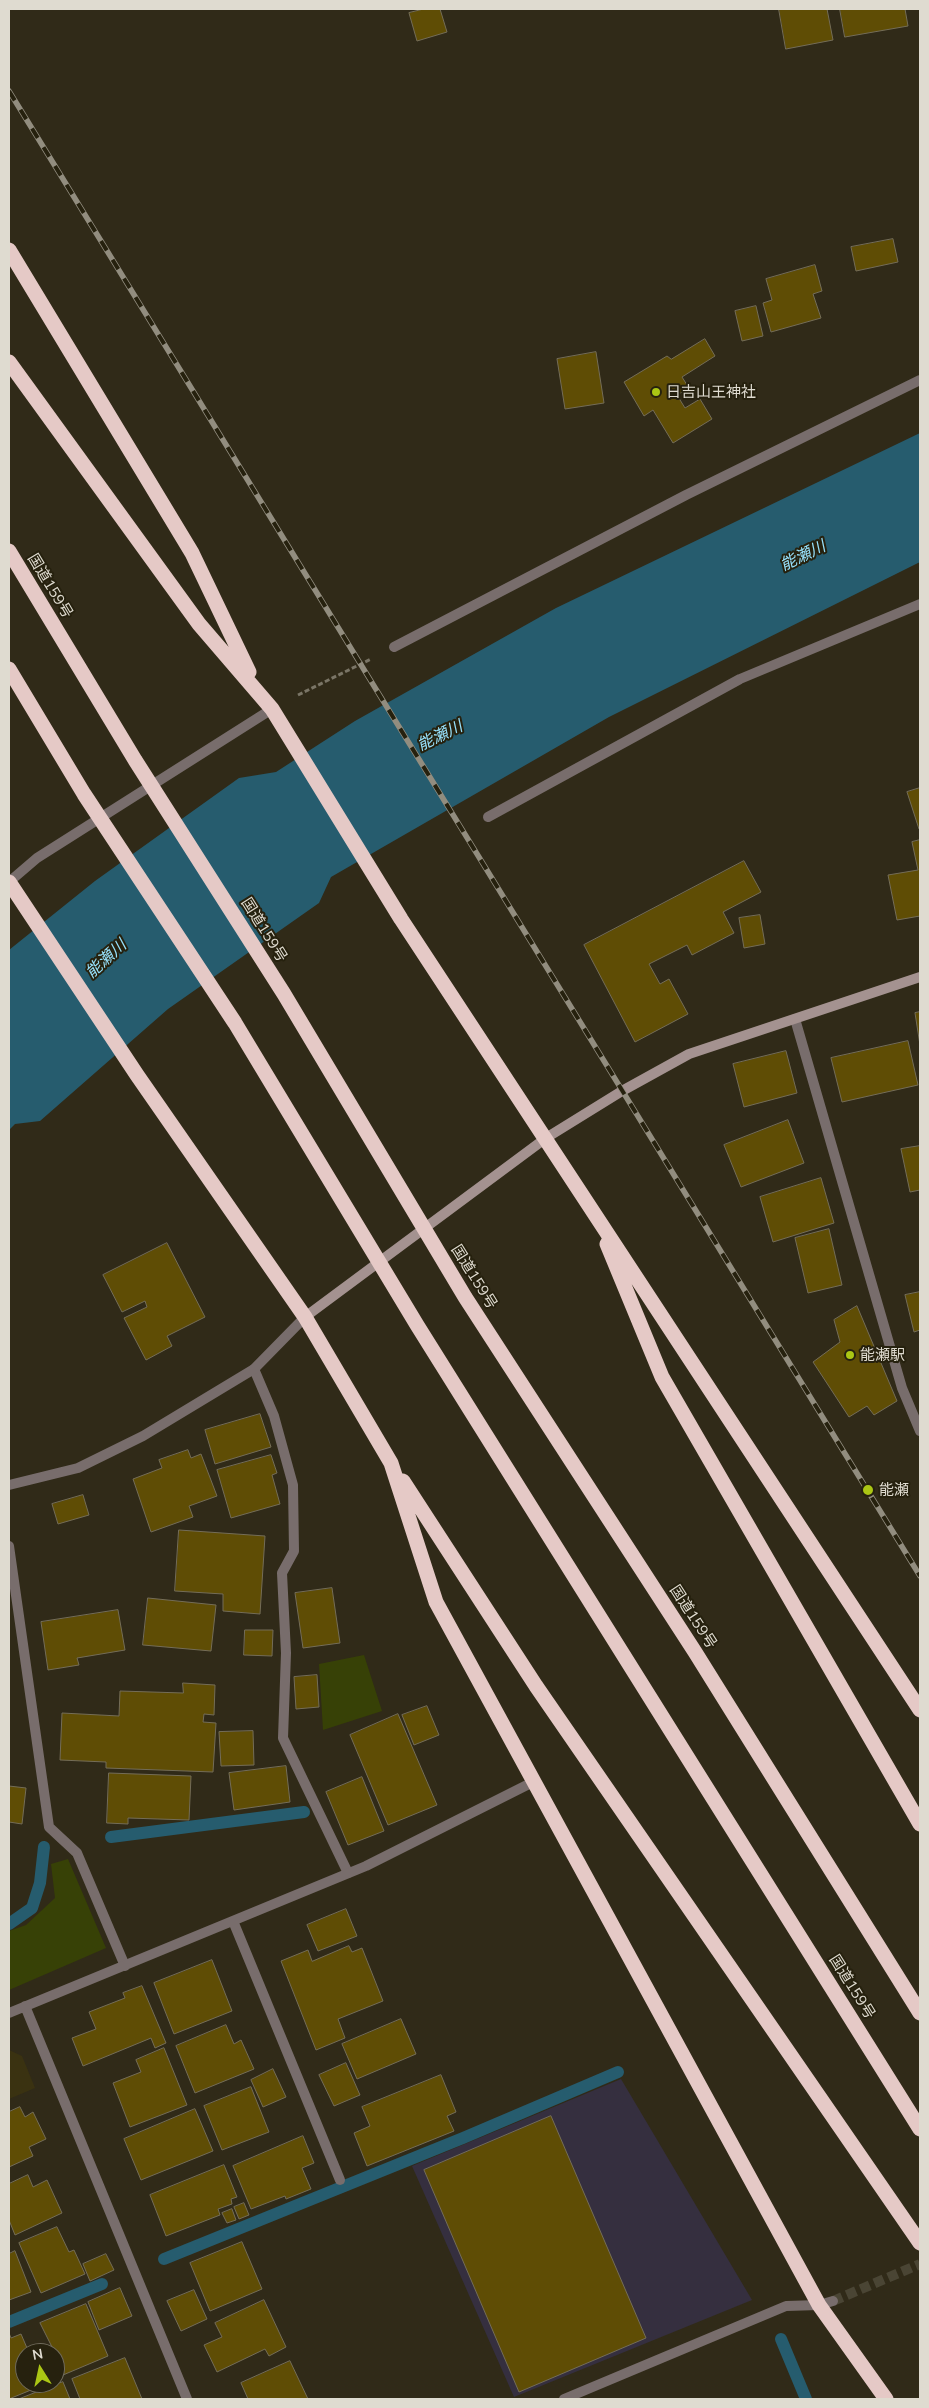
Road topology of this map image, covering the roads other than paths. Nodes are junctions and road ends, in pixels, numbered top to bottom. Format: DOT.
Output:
graph roads {
  1 [pos="9,250"];
  2 [pos="9,362"];
  3 [pos="920,380"];
  4 [pos="9,551"];
  5 [pos="920,604"];
  6 [pos="394,647"];
  7 [pos="9,668"];
  8 [pos="257,689"];
  9 [pos="272,709"];
  10 [pos="488,817"];
  11 [pos="11,885"];
  12 [pos="920,977"];
  13 [pos="795,1019"];
  14 [pos="546,1138"];
  15 [pos="594,1210"];
  16 [pos="305,1317"];
  17 [pos="254,1369"];
  18 [pos="920,1431"];
  19 [pos="391,1463"];
  20 [pos="9,1485"];
  21 [pos="9,1546"];
  22 [pos="920,1710"];
  23 [pos="533,1782"];
  24 [pos="920,1824"];
  25 [pos="348,1873"];
  26 [pos="234,1921"];
  27 [pos="125,1966"];
  28 [pos="25,2006"];
  29 [pos="9,2013"];
  30 [pos="920,2013"];
  31 [pos="920,2128"];
  32 [pos="340,2180"];
  33 [pos="920,2243"];
  34 [pos="826,2303"];
  35 [pos="187,2399"];
  36 [pos="564,2399"];
  37 [pos="886,2399"];
  1 -- 8 [label="highway"];
  2 -- 8 [label="highway"];
  3 -- 6 [label="street"];
  4 -- 30 [label="highway, 国道159号"];
  5 -- 10 [label="street"];
  7 -- 31 [label="highway, 国道159号"];
  8 -- 9 [label="highway"];
  9 -- 11 [label="street"];
  9 -- 14 [label="highway"];
  11 -- 16 [label="highway"];
  12 -- 13 [label="street"];
  13 -- 14 [label="street"];
  13 -- 18 [label="street"];
  14 -- 15 [label="highway"];
  14 -- 16 [label="street"];
  15 -- 22 [label="highway"];
  15 -- 24 [label="highway"];
  16 -- 17 [label="street"];
  16 -- 19 [label="highway"];
  17 -- 20 [label="street"];
  17 -- 25 [label="street"];
  19 -- 23 [label="highway"];
  19 -- 33 [label="highway"];
  21 -- 27 [label="street"];
  23 -- 25 [label="street"];
  23 -- 34 [label="highway"];
  25 -- 26 [label="street"];
  26 -- 27 [label="street"];
  26 -- 32 [label="street"];
  27 -- 28 [label="street"];
  28 -- 29 [label="street"];
  28 -- 35 [label="street"];
  34 -- 36 [label="street"];
  34 -- 37 [label="highway"];
}
